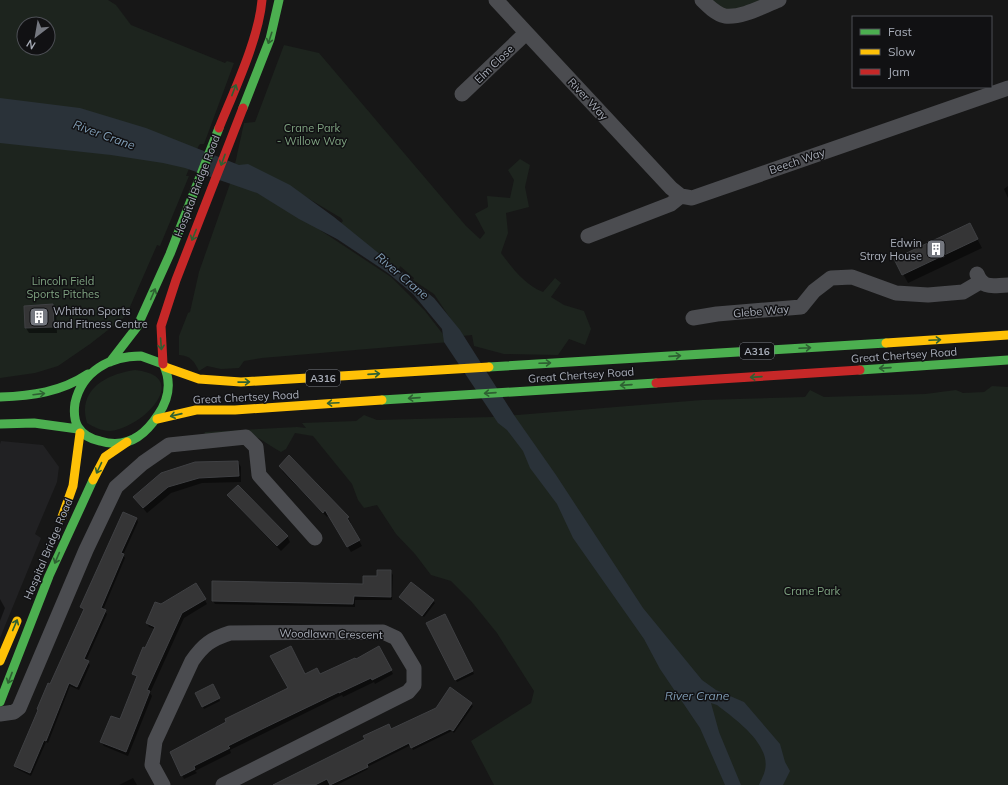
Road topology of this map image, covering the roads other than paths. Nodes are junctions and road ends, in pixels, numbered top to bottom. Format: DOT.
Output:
graph roads {
  1 [pos="262,0"];
  2 [pos="279,0"];
  3 [pos="496,0"];
  4 [pos="702,0"];
  5 [pos="779,0"];
  6 [pos="526,33"];
  7 [pos="244,62"];
  8 [pos="259,67"];
  9 [pos="1008,88"];
  10 [pos="462,94"];
  11 [pos="681,196"];
  12 [pos="588,236"];
  13 [pos="1008,285"];
  14 [pos="693,318"];
  15 [pos="1008,335"];
  16 [pos="1008,360"];
  17 [pos="110,362"];
  18 [pos="164,366"];
  19 [pos="89,374"];
  20 [pos="0,397"];
  21 [pos="157,420"];
  22 [pos="0,424"];
  23 [pos="79,431"];
  24 [pos="127,442"];
  25 [pos="59,535"];
  26 [pos="315,538"];
  27 [pos="86,550"];
  28 [pos="20,613"];
  29 [pos="0,661"];
  30 [pos="0,702"];
  31 [pos="0,714"];
  32 [pos="163,785"];
  33 [pos="223,785"];
  1 -- 7 [label="main road, Hospital Bridge Road"];
  2 -- 8 [label="main road, Hospital Bridge Road, one-way"];
  3 -- 6 [label="street, River Way"];
  4 -- 5 [label="street"];
  6 -- 10 [label="street, Elm Close"];
  6 -- 11 [label="street, River Way"];
  7 -- 8 [label="main road"];
  17 -- 7 [label="main road, Hospital Bridge Road, one-way"];
  8 -- 18 [label="main road, Hospital Bridge Road, one-way"];
  9 -- 11 [label="street, Beech Way"];
  11 -- 12 [label="street, Beech Way"];
  13 -- 14 [label="street, Glebe Way"];
  18 -- 15 [label="main road, Great Chertsey Road / A316, one-way"];
  16 -- 21 [label="main road, Great Chertsey Road / A316, one-way"];
  17 -- 18 [label="main road, A316"];
  17 -- 19 [label="main road, A316"];
  18 -- 21 [label="main road, A316"];
  20 -- 19 [label="main road, A316, one-way"];
  19 -- 23 [label="main road, A316"];
  21 -- 24 [label="main road, A316"];
  22 -- 23 [label="main road, A316"];
  23 -- 24 [label="main road, A316"];
  23 -- 25 [label="main road, Hospital Bridge Road"];
  24 -- 25 [label="main road, Hospital Bridge Road, one-way"];
  25 -- 27 [label="street, Hospital Bridge Road"];
  25 -- 30 [label="main road, Hospital Bridge Road, one-way"];
  26 -- 27 [label="street"];
  27 -- 31 [label="street"];
  29 -- 28 [label="main road, Hospital Bridge Road, one-way"];
  32 -- 33 [label="street, Woodlawn Crescent"];
}
